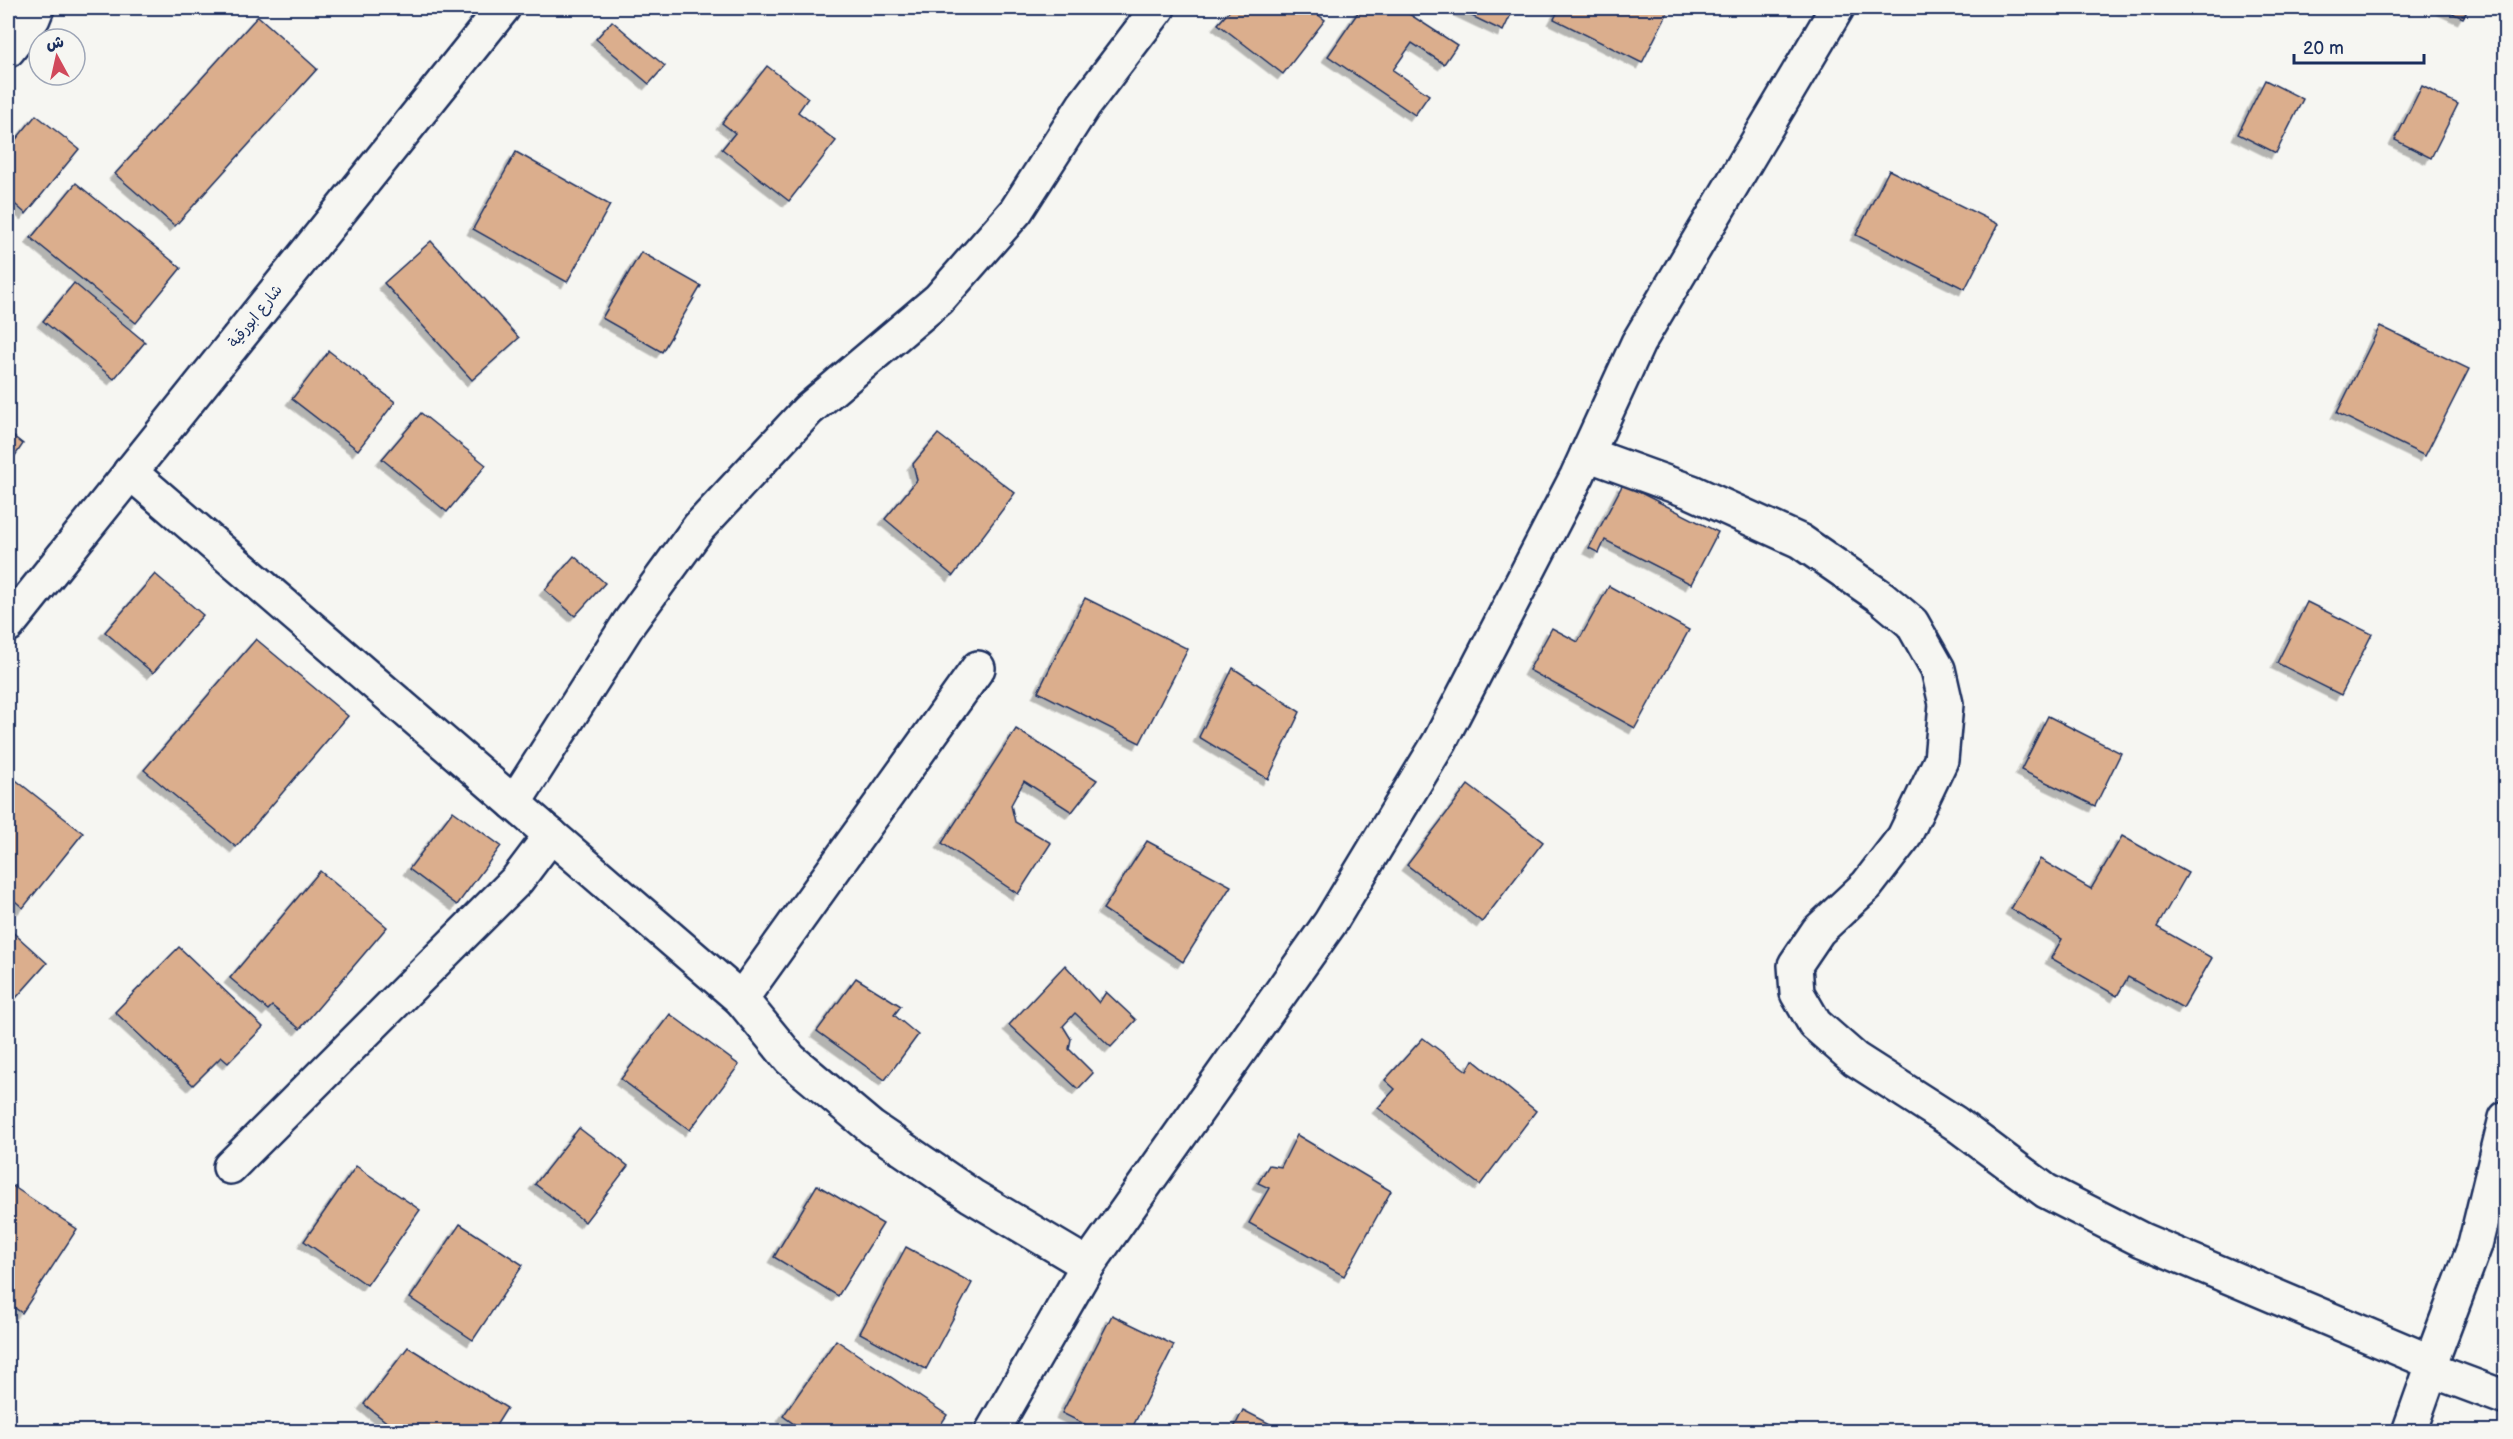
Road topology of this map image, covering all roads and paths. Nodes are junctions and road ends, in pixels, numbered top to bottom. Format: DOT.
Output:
graph roads {
  1 [pos="37,8"];
  2 [pos="503,8"];
  3 [pos="1158,8"];
  4 [pos="1837,8"];
  5 [pos="8,50"];
  6 [pos="1587,454"];
  7 [pos="130,472"];
  8 [pos="8,625"];
  9 [pos="978,668"];
  10 [pos="514,803"];
  11 [pos="551,835"];
  12 [pos="741,999"];
  13 [pos="2505,1118"];
  14 [pos="231,1167"];
  15 [pos="1088,1265"];
  16 [pos="2431,1366"];
  17 [pos="2505,1398"];
  18 [pos="992,1431"];
  19 [pos="2409,1431"];
  1 -- 5 [label="street"];
  2 -- 7 [label="street, شارع ابورقية"];
  3 -- 10 [label="street"];
  4 -- 6 [label="street"];
  6 -- 15 [label="street"];
  6 -- 16 [label="street"];
  7 -- 8 [label="street, شارع ابورقية"];
  7 -- 10 [label="street"];
  9 -- 12 [label="street"];
  10 -- 11 [label="street"];
  11 -- 12 [label="street"];
  11 -- 14 [label="street"];
  12 -- 15 [label="street"];
  13 -- 16 [label="street"];
  15 -- 18 [label="street"];
  16 -- 17 [label="street"];
  16 -- 19 [label="street"];
}
